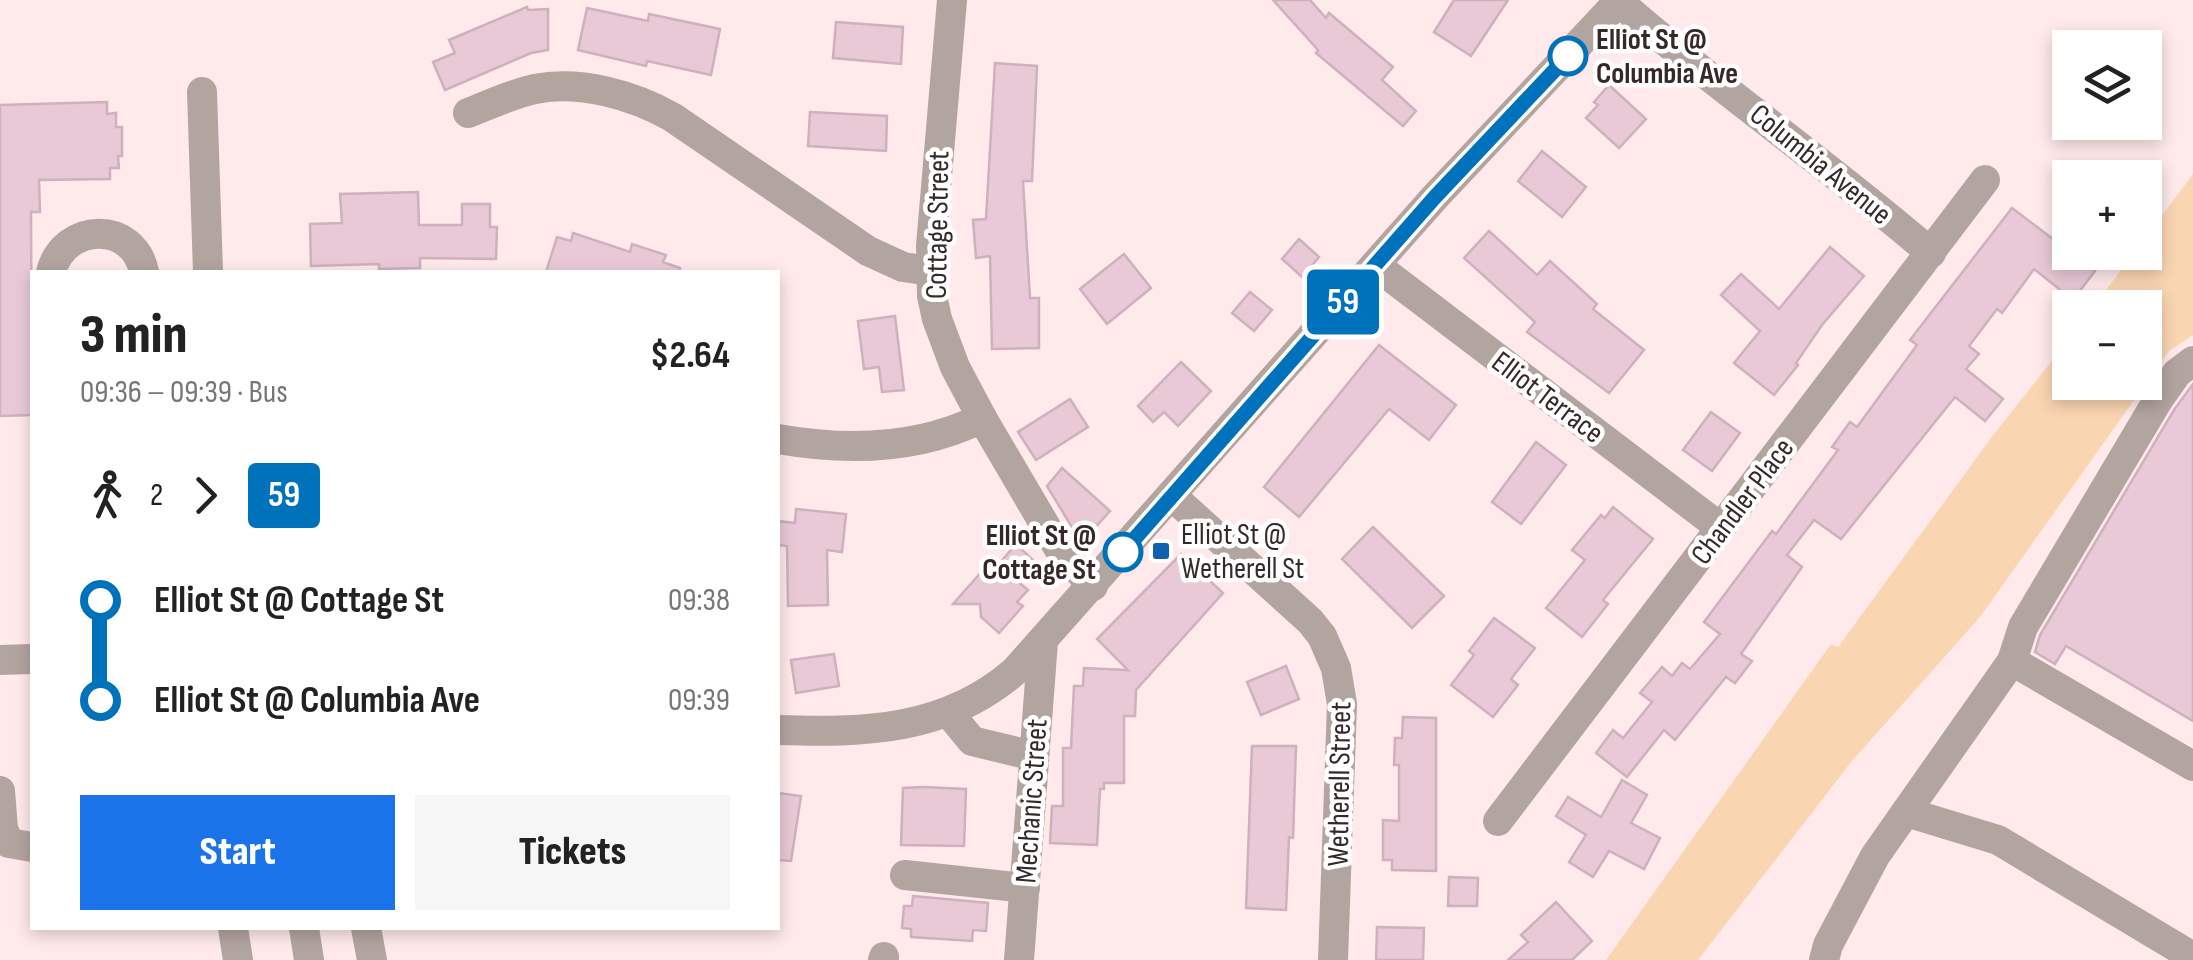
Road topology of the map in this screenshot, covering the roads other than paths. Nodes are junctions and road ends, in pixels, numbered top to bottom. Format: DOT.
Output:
graph roads {
  1 [pos="952,0"];
  2 [pos="1618,0"];
  3 [pos="202,92"];
  4 [pos="468,114"];
  5 [pos="1984,180"];
  6 [pos="1931,253"];
  7 [pos="1376,265"];
  8 [pos="52,270"];
  9 [pos="143,270"];
  10 [pos="208,270"];
  11 [pos="930,272"];
  12 [pos="2193,361"];
  13 [pos="982,418"];
  14 [pos="780,439"];
  15 [pos="1172,496"];
  16 [pos="1721,528"];
  17 [pos="1093,586"];
  18 [pos="1043,641"];
  19 [pos="30,659"];
  20 [pos="0,660"];
  21 [pos="2012,661"];
  22 [pos="949,713"];
  23 [pos="780,730"];
  24 [pos="1034,756"];
  25 [pos="2193,766"];
  26 [pos="0,790"];
  27 [pos="1906,812"];
  28 [pos="1498,821"];
  29 [pos="30,846"];
  30 [pos="905,875"];
  31 [pos="1024,888"];
  32 [pos="233,930"];
  33 [pos="304,930"];
  34 [pos="366,930"];
  35 [pos="2193,957"];
  36 [pos="238,960"];
  37 [pos="309,960"];
  38 [pos="372,960"];
  39 [pos="1019,960"];
  40 [pos="1334,960"];
  41 [pos="1824,960"];
  1 -- 11 [label="street, Cottage Street"];
  2 -- 6 [label="street, Columbia Avenue"];
  2 -- 7 [label="street"];
  3 -- 10 [label="street"];
  4 -- 11 [label="street"];
  5 -- 6 [label="street, Chandler Place"];
  6 -- 16 [label="street, Chandler Place"];
  7 -- 15 [label="street"];
  7 -- 16 [label="street, Elliot Terrace"];
  8 -- 9 [label="street"];
  11 -- 13 [label="street, Cottage Street"];
  12 -- 21 [label="street"];
  13 -- 14 [label="street"];
  13 -- 17 [label="street, Cottage Street"];
  15 -- 17 [label="street"];
  15 -- 40 [label="street, Wetherell Street"];
  16 -- 28 [label="street, Chandler Place"];
  17 -- 18 [label="street"];
  18 -- 22 [label="street"];
  18 -- 24 [label="street, Mechanic Street"];
  19 -- 20 [label="street"];
  21 -- 25 [label="street"];
  21 -- 27 [label="street"];
  22 -- 23 [label="street"];
  22 -- 24 [label="street"];
  24 -- 31 [label="street, Mechanic Street"];
  26 -- 29 [label="street"];
  27 -- 35 [label="street"];
  27 -- 41 [label="street"];
  30 -- 31 [label="street"];
  31 -- 39 [label="street, Mechanic Street"];
  32 -- 36 [label="street"];
  33 -- 37 [label="street"];
  34 -- 38 [label="street"];
}
